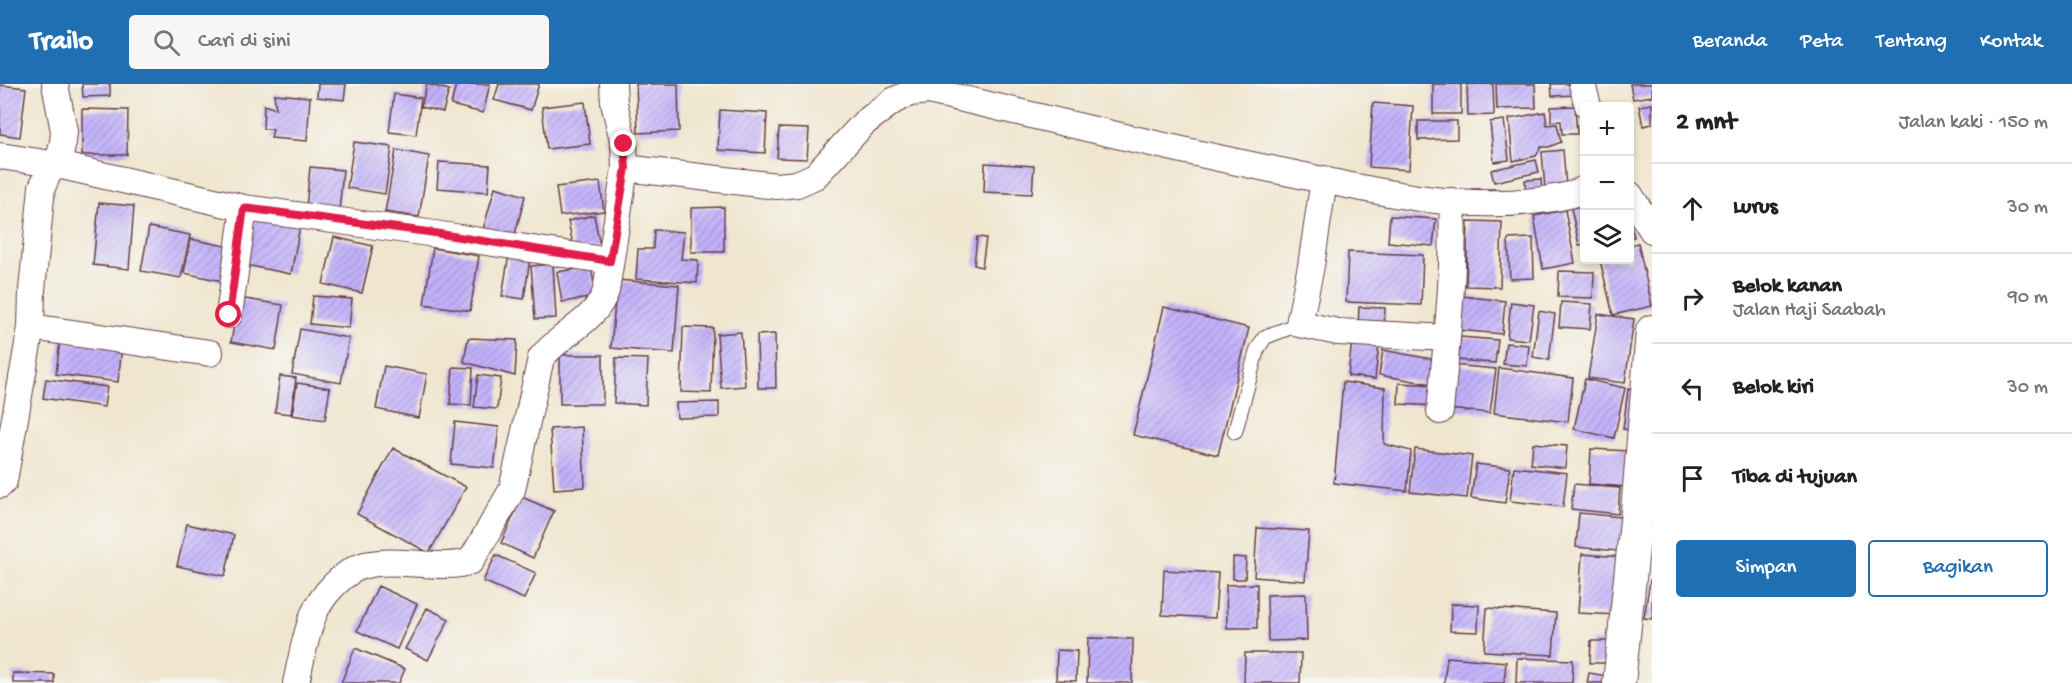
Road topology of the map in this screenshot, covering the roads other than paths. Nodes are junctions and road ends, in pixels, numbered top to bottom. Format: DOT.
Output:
graph roads {
  1 [pos="56,84"];
  2 [pos="613,84"];
  3 [pos="1582,84"];
  4 [pos="1587,102"];
  5 [pos="0,156"];
  6 [pos="58,165"];
  7 [pos="626,168"];
  8 [pos="1324,179"];
  9 [pos="1580,190"];
  10 [pos="1452,201"];
  11 [pos="1634,203"];
  12 [pos="244,208"];
  13 [pos="1652,231"];
  14 [pos="610,261"];
  15 [pos="229,315"];
  16 [pos="1299,324"];
  17 [pos="32,327"];
  18 [pos="1652,331"];
  19 [pos="1447,338"];
  20 [pos="210,353"];
  21 [pos="1440,411"];
  22 [pos="1235,432"];
  23 [pos="0,485"];
  24 [pos="296,683"];
  25 [pos="1619,683"];
  1 -- 6 [label="street"];
  2 -- 7 [label="street"];
  3 -- 4 [label="street"];
  5 -- 6 [label="street"];
  6 -- 12 [label="street"];
  6 -- 17 [label="street"];
  7 -- 8 [label="street"];
  7 -- 14 [label="street"];
  8 -- 10 [label="street"];
  8 -- 16 [label="street"];
  9 -- 10 [label="street"];
  10 -- 19 [label="street"];
  11 -- 13 [label="street"];
  12 -- 14 [label="street"];
  12 -- 15 [label="street"];
  14 -- 24 [label="street"];
  16 -- 19 [label="street"];
  16 -- 22 [label="lane"];
  17 -- 20 [label="street"];
  17 -- 23 [label="street"];
  18 -- 25 [label="street"];
  19 -- 21 [label="street"];
}
